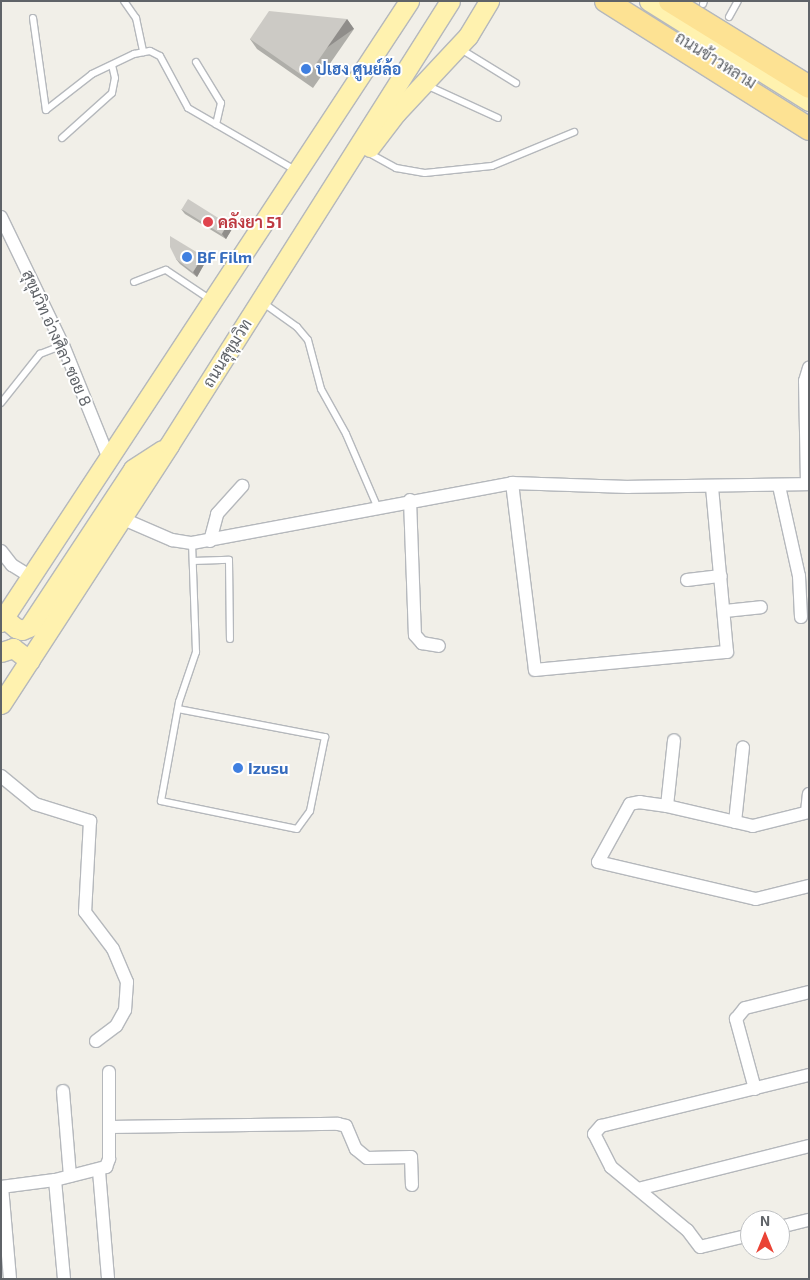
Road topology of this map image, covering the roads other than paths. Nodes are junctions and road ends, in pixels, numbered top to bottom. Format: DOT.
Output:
graph roads {
  1 [pos="124,1"];
  2 [pos="409,1"];
  3 [pos="450,1"];
  4 [pos="489,1"];
  5 [pos="606,1"];
  6 [pos="623,1"];
  7 [pos="649,1"];
  8 [pos="670,1"];
  9 [pos="738,1"];
  10 [pos="729,17"];
  11 [pos="33,18"];
  12 [pos="458,48"];
  13 [pos="144,52"];
  14 [pos="196,62"];
  15 [pos="112,65"];
  16 [pos="516,83"];
  17 [pos="423,84"];
  18 [pos="809,87"];
  19 [pos="809,101"];
  20 [pos="498,118"];
  21 [pos="809,118"];
  22 [pos="216,124"];
  23 [pos="809,129"];
  24 [pos="574,132"];
  25 [pos="62,138"];
  26 [pos="366,152"];
  27 [pos="298,172"];
  28 [pos="1,218"];
  29 [pos="291,251"];
  30 [pos="134,282"];
  31 [pos="260,300"];
  32 [pos="214,302"];
  33 [pos="62,345"];
  34 [pos="809,368"];
  35 [pos="1,403"];
  36 [pos="170,445"];
  37 [pos="109,460"];
  38 [pos="512,483"];
  39 [pos="808,484"];
  40 [pos="242,486"];
  41 [pos="779,486"];
  42 [pos="712,487"];
  43 [pos="410,500"];
  44 [pos="377,506"];
  45 [pos="121,518"];
  46 [pos="210,541"];
  47 [pos="192,543"];
  48 [pos="1,550"];
  49 [pos="193,561"];
  50 [pos="722,576"];
  51 [pos="31,577"];
  52 [pos="687,580"];
  53 [pos="761,607"];
  54 [pos="724,611"];
  55 [pos="801,617"];
  56 [pos="2,620"];
  57 [pos="230,639"];
  58 [pos="439,646"];
  59 [pos="1,652"];
  60 [pos="30,661"];
  61 [pos="1,704"];
  62 [pos="178,709"];
  63 [pos="674,740"];
  64 [pos="743,747"];
  65 [pos="1,776"];
  66 [pos="809,794"];
  67 [pos="667,806"];
  68 [pos="808,812"];
  69 [pos="735,822"];
  70 [pos="809,886"];
  71 [pos="809,992"];
  72 [pos="96,1041"];
  73 [pos="109,1072"];
  74 [pos="809,1075"];
  75 [pos="755,1088"];
  76 [pos="63,1091"];
  77 [pos="109,1127"];
  78 [pos="809,1146"];
  79 [pos="99,1171"];
  80 [pos="70,1176"];
  81 [pos="55,1180"];
  82 [pos="412,1185"];
  83 [pos="2,1187"];
  84 [pos="638,1189"];
  85 [pos="809,1220"];
  86 [pos="790,1225"];
  87 [pos="740,1237"];
  88 [pos="10,1279"];
  89 [pos="64,1279"];
  90 [pos="108,1279"];
  1 -- 13 [label="lane"];
  2 -- 27 [label="main road"];
  3 -- 29 [label="main road, ถนนสุขุมวิท"];
  4 -- 12 [label="main road"];
  5 -- 23 [label="highway"];
  6 -- 21 [label="main road, ถนนข้าวหลาม"];
  7 -- 19 [label="main road, ถนนข้าวหลาม"];
  8 -- 18 [label="highway"];
  9 -- 10 [label="lane"];
  11 -- 15 [label="lane"];
  12 -- 16 [label="lane"];
  12 -- 17 [label="main road"];
  13 -- 15 [label="lane"];
  13 -- 22 [label="lane"];
  14 -- 22 [label="lane"];
  15 -- 25 [label="lane"];
  17 -- 20 [label="lane"];
  17 -- 26 [label="main road"];
  22 -- 27 [label="lane"];
  24 -- 26 [label="lane"];
  26 -- 29 [label="main road"];
  27 -- 32 [label="main road"];
  28 -- 33 [label="street, สุขุมวิท อ่างศิลา ซอย 8"];
  29 -- 31 [label="main road, ถนนสุขุมวิท"];
  30 -- 32 [label="lane"];
  31 -- 36 [label="main road, ถนนสุขุมวิท"];
  31 -- 44 [label="lane"];
  32 -- 37 [label="main road"];
  33 -- 35 [label="lane"];
  33 -- 37 [label="street, สุขุมวิท อ่างศิลา ซอย 8"];
  34 -- 39 [label="street"];
  36 -- 45 [label="main road, ถนนสุขุมวิท"];
  36 -- 56 [label="main road"];
  37 -- 51 [label="main road"];
  38 -- 42 [label="street"];
  38 -- 43 [label="street"];
  38 -- 54 [label="street"];
  39 -- 41 [label="street"];
  40 -- 46 [label="street"];
  41 -- 42 [label="street"];
  41 -- 55 [label="street"];
  42 -- 50 [label="street"];
  43 -- 44 [label="street"];
  43 -- 58 [label="street"];
  44 -- 46 [label="street"];
  45 -- 47 [label="street"];
  45 -- 60 [label="main road, ถนนสุขุมวิท"];
  46 -- 47 [label="street"];
  47 -- 49 [label="lane"];
  48 -- 51 [label="street"];
  49 -- 57 [label="lane"];
  49 -- 62 [label="lane"];
  50 -- 52 [label="street"];
  50 -- 54 [label="street"];
  51 -- 56 [label="main road"];
  53 -- 54 [label="street"];
  59 -- 60 [label="main road"];
  60 -- 61 [label="main road, ถนนสุขุมวิท"];
  62 -- 62 [label="lane"];
  63 -- 67 [label="street"];
  64 -- 69 [label="street"];
  65 -- 72 [label="street"];
  66 -- 68 [label="street"];
  67 -- 69 [label="street"];
  67 -- 70 [label="street"];
  68 -- 69 [label="street"];
  71 -- 75 [label="street"];
  73 -- 77 [label="street"];
  74 -- 75 [label="street"];
  75 -- 84 [label="street"];
  76 -- 80 [label="street"];
  77 -- 79 [label="street"];
  77 -- 82 [label="street"];
  78 -- 84 [label="street"];
  79 -- 80 [label="street"];
  79 -- 90 [label="street"];
  80 -- 81 [label="street"];
  81 -- 83 [label="street"];
  81 -- 89 [label="street"];
  83 -- 88 [label="street"];
  84 -- 87 [label="street"];
  85 -- 86 [label="street"];
}
